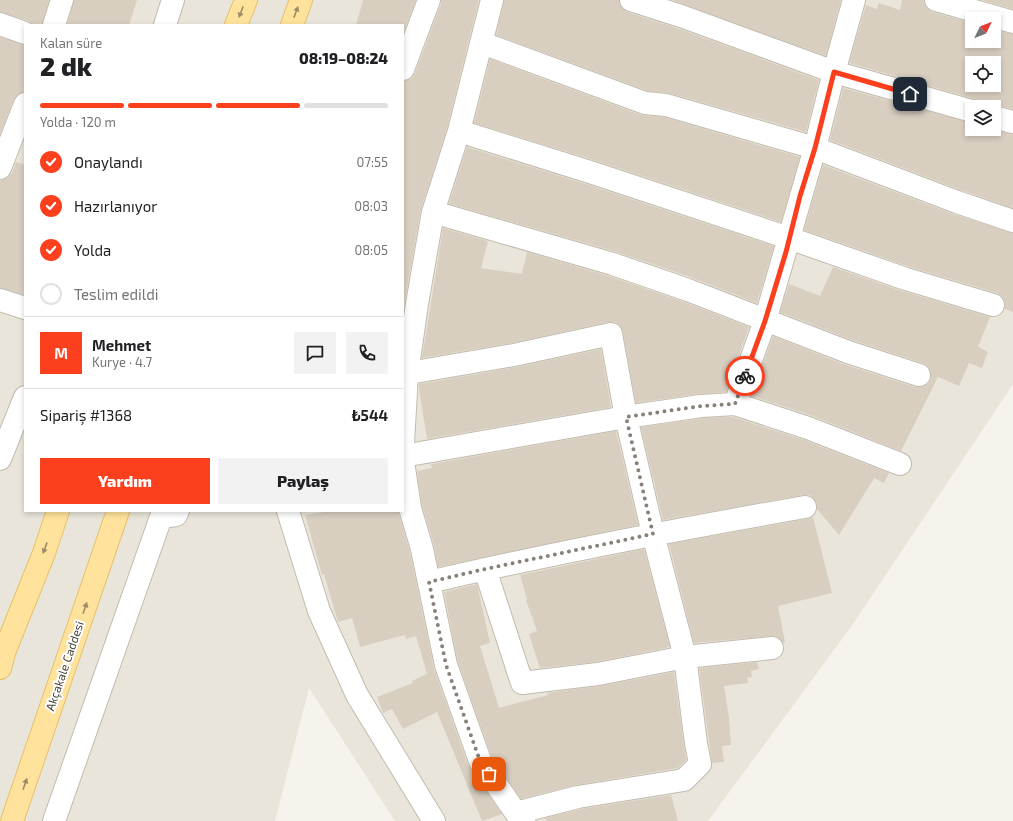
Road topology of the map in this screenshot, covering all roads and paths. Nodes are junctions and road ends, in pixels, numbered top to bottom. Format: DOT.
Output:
graph roads {
  1 [pos="62,0"];
  2 [pos="173,0"];
  3 [pos="246,0"];
  4 [pos="301,0"];
  5 [pos="429,0"];
  6 [pos="492,0"];
  7 [pos="631,0"];
  8 [pos="854,0"];
  9 [pos="936,0"];
  10 [pos="1013,22"];
  11 [pos="0,24"];
  12 [pos="54,24"];
  13 [pos="165,24"];
  14 [pos="236,24"];
  15 [pos="292,24"];
  16 [pos="24,33"];
  17 [pos="482,43"];
  18 [pos="404,65"];
  19 [pos="834,72"];
  20 [pos="24,106"];
  21 [pos="965,109"];
  22 [pos="1001,119"];
  23 [pos="1013,122"];
  24 [pos="459,131"];
  25 [pos="4,146"];
  26 [pos="815,148"];
  27 [pos="0,168"];
  28 [pos="433,212"];
  29 [pos="1013,221"];
  30 [pos="790,238"];
  31 [pos="0,300"];
  32 [pos="993,305"];
  33 [pos="24,308"];
  34 [pos="765,321"];
  35 [pos="405,374"];
  36 [pos="919,374"];
  37 [pos="24,400"];
  38 [pos="735,404"];
  39 [pos="404,408"];
  40 [pos="626,417"];
  41 [pos="404,456"];
  42 [pos="0,460"];
  43 [pos="900,464"];
  44 [pos="404,468"];
  45 [pos="804,507"];
  46 [pos="58,512"];
  47 [pos="118,512"];
  48 [pos="178,512"];
  49 [pos="288,512"];
  50 [pos="653,534"];
  51 [pos="485,569"];
  52 [pos="429,582"];
  53 [pos="772,648"];
  54 [pos="2,656"];
  55 [pos="685,657"];
  56 [pos="520,817"];
  57 [pos="12,821"];
  58 [pos="54,821"];
  59 [pos="434,821"];
  1 -- 12 [label="street"];
  2 -- 13 [label="street"];
  3 -- 14 [label="main road, one-way"];
  15 -- 4 [label="main road, one-way"];
  5 -- 18 [label="street"];
  6 -- 17 [label="street"];
  7 -- 19 [label="street"];
  8 -- 19 [label="street"];
  9 -- 10 [label="street"];
  11 -- 16 [label="street"];
  17 -- 24 [label="street"];
  17 -- 26 [label="street"];
  19 -- 21 [label="street"];
  19 -- 26 [label="street"];
  20 -- 25 [label="street"];
  22 -- 23 [label="street"];
  24 -- 28 [label="street"];
  24 -- 30 [label="street"];
  25 -- 27 [label="street"];
  26 -- 29 [label="street"];
  26 -- 30 [label="street"];
  28 -- 34 [label="street"];
  28 -- 35 [label="street"];
  30 -- 32 [label="street"];
  30 -- 34 [label="street"];
  31 -- 33 [label="street"];
  34 -- 36 [label="street"];
  34 -- 38 [label="street"];
  35 -- 39 [label="street"];
  35 -- 40 [label="street"];
  37 -- 42 [label="street"];
  38 -- 40 [label="street"];
  38 -- 43 [label="street"];
  40 -- 41 [label="street"];
  40 -- 50 [label="street"];
  44 -- 52 [label="street"];
  45 -- 50 [label="street"];
  46 -- 54 [label="main road, one-way"];
  57 -- 47 [label="main road, Akçakale Caddesi, one-way"];
  48 -- 58 [label="street"];
  49 -- 59 [label="street"];
  50 -- 51 [label="street"];
  50 -- 55 [label="street"];
  51 -- 52 [label="street"];
  51 -- 55 [label="street"];
  52 -- 56 [label="street"];
  53 -- 55 [label="street"];
  55 -- 56 [label="street"];
}
